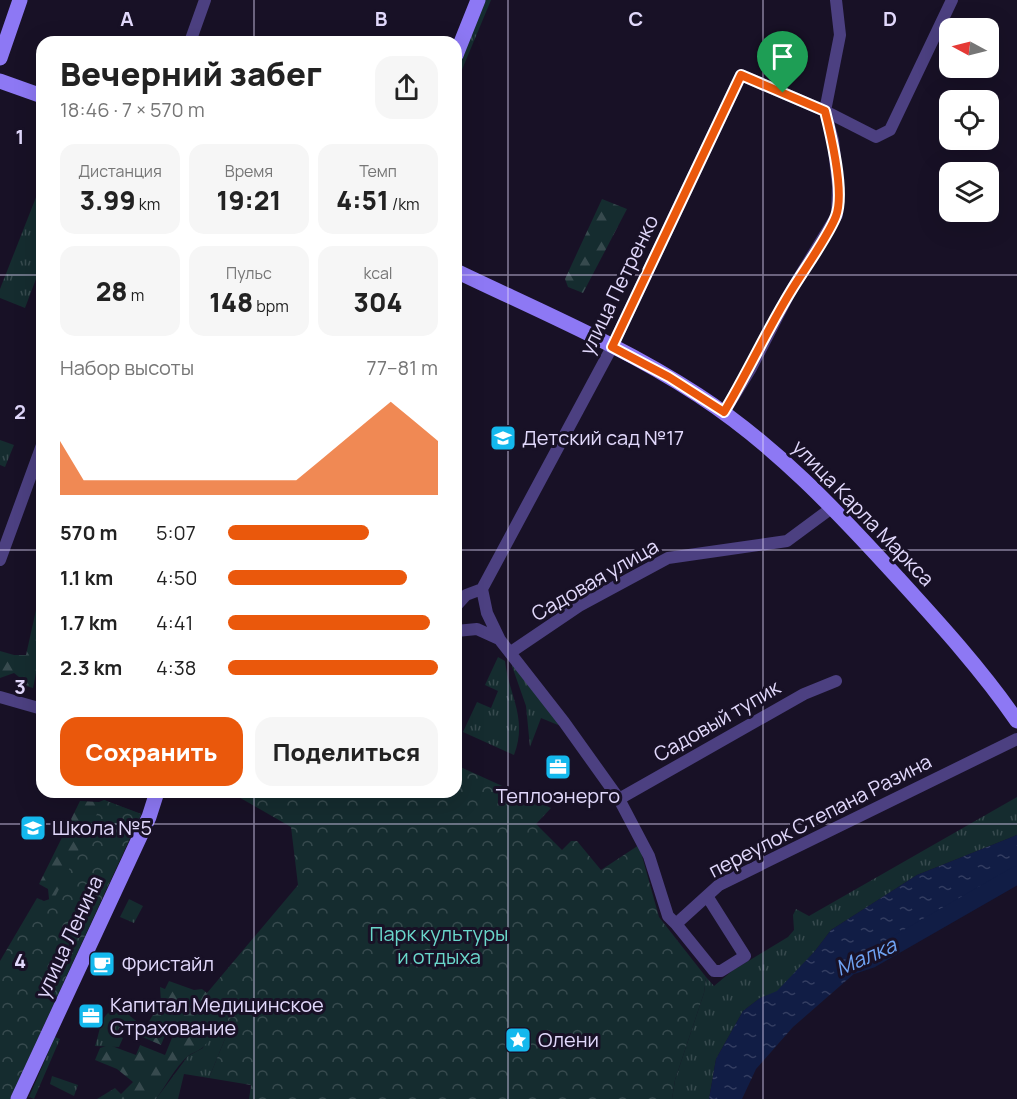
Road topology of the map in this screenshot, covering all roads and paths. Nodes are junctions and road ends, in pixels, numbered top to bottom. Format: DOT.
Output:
graph roads {
  1 [pos="20,0"];
  2 [pos="205,0"];
  3 [pos="478,0"];
  4 [pos="836,0"];
  5 [pos="952,0"];
  6 [pos="191,36"];
  7 [pos="462,40"];
  8 [pos="0,58"];
  9 [pos="0,81"];
  10 [pos="36,94"];
  11 [pos="825,111"];
  12 [pos="462,274"];
  13 [pos="612,347"];
  14 [pos="724,412"];
  15 [pos="36,462"];
  16 [pos="30,478"];
  17 [pos="36,480"];
  18 [pos="833,507"];
  19 [pos="0,560"];
  20 [pos="482,589"];
  21 [pos="462,599"];
  22 [pos="462,631"];
  23 [pos="500,640"];
  24 [pos="511,652"];
  25 [pos="836,681"];
  26 [pos="0,697"];
  27 [pos="36,708"];
  28 [pos="1017,721"];
  29 [pos="1017,739"];
  30 [pos="155,798"];
  31 [pos="620,799"];
  32 [pos="707,896"];
  33 [pos="676,924"];
  34 [pos="18,1099"];
  1 -- 8 [label="street"];
  2 -- 6 [label="street"];
  3 -- 7 [label="street"];
  4 -- 11 [label="street"];
  5 -- 11 [label="street, улица Петренко"];
  9 -- 10 [label="street"];
  11 -- 13 [label="street, улица Петренко"];
  11 -- 14 [label="street"];
  12 -- 13 [label="street, улица Карла Маркса"];
  13 -- 14 [label="street, улица Карла Маркса"];
  13 -- 20 [label="street, улица Петренко"];
  14 -- 18 [label="street, улица Карла Маркса"];
  15 -- 16 [label="street"];
  16 -- 17 [label="street"];
  16 -- 19 [label="street"];
  18 -- 24 [label="street, Садовая улица"];
  18 -- 28 [label="street, улица Карла Маркса"];
  20 -- 21 [label="street"];
  20 -- 23 [label="street"];
  22 -- 23 [label="street"];
  23 -- 24 [label="street"];
  24 -- 31 [label="street"];
  25 -- 31 [label="street, Садовый тупик"];
  26 -- 27 [label="street"];
  29 -- 32 [label="street, переулок Степана Разина"];
  30 -- 34 [label="street, улица Ленина"];
  31 -- 33 [label="street"];
  32 -- 33 [label="street, переулок Степана Разина"];
  32 -- 33 [label="street"];
}
